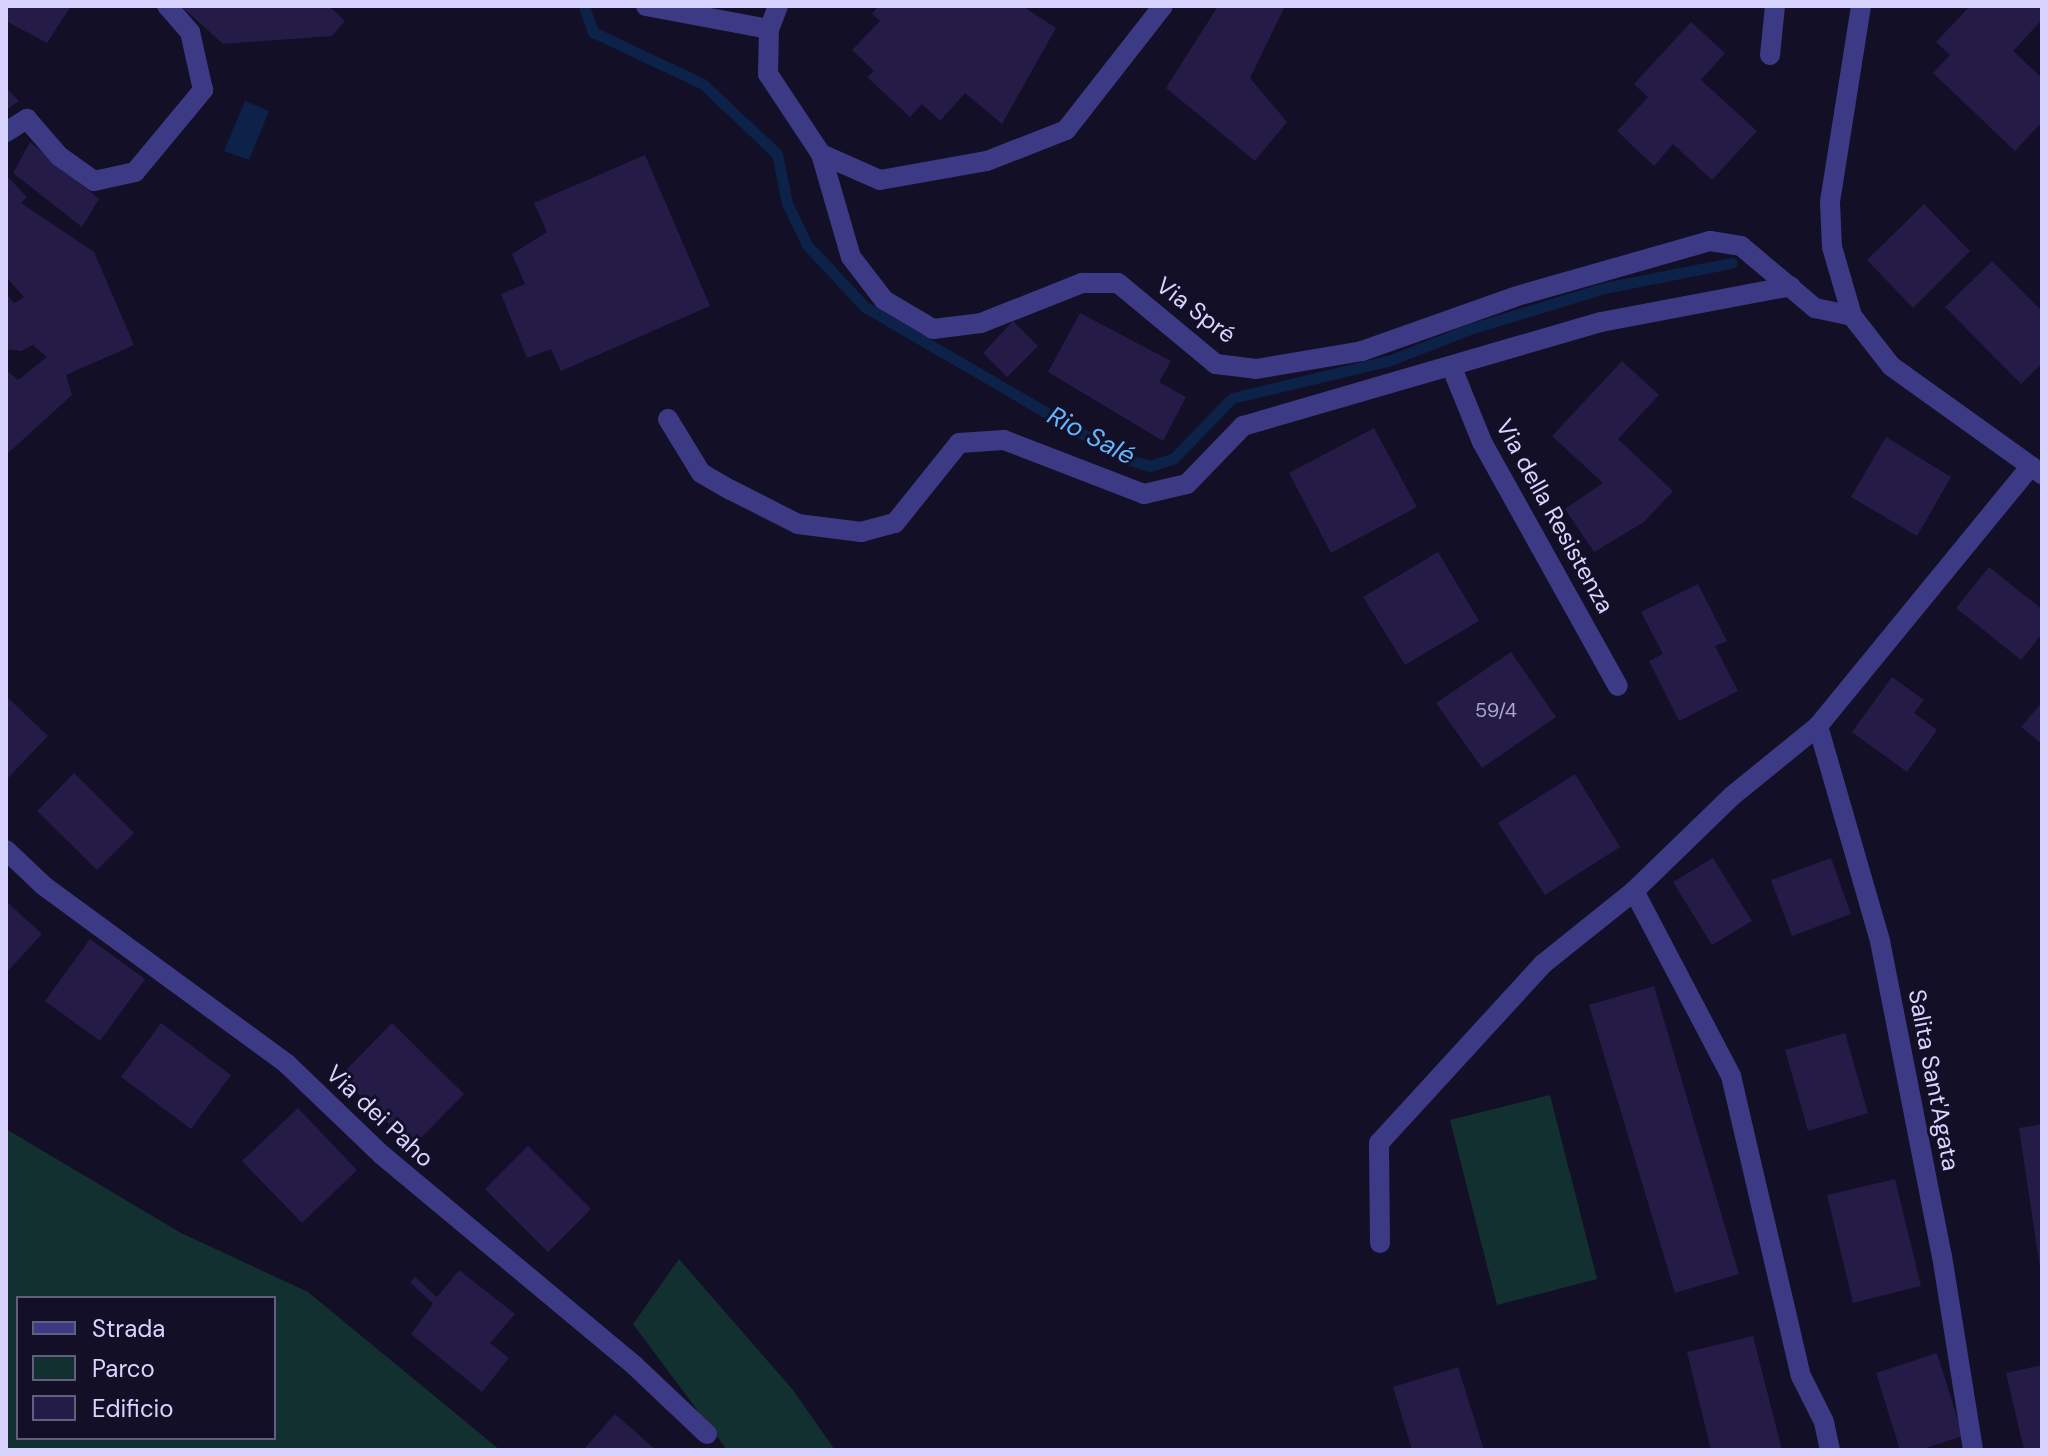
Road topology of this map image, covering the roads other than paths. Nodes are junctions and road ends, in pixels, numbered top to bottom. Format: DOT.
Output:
graph roads {
  1 [pos="167,6"];
  2 [pos="646,6"];
  3 [pos="778,6"];
  4 [pos="1163,6"];
  5 [pos="1775,6"];
  6 [pos="1861,6"];
  7 [pos="769,29"];
  8 [pos="1770,55"];
  9 [pos="6,132"];
  10 [pos="821,154"];
  11 [pos="1791,286"];
  12 [pos="1852,316"];
  13 [pos="1452,368"];
  14 [pos="668,419"];
  15 [pos="2036,470"];
  16 [pos="1618,686"];
  17 [pos="1818,726"];
  18 [pos="6,850"];
  19 [pos="1634,891"];
  20 [pos="1380,1243"];
  21 [pos="707,1434"];
  22 [pos="1830,1450"];
  23 [pos="1973,1450"];
  1 -- 9 [label="street"];
  2 -- 7 [label="street"];
  3 -- 7 [label="street, Via Spré"];
  4 -- 10 [label="street"];
  5 -- 8 [label="street"];
  6 -- 12 [label="street"];
  7 -- 10 [label="street, Via Spré"];
  10 -- 11 [label="street, Via Spré"];
  11 -- 12 [label="street, Via Spré"];
  11 -- 13 [label="street"];
  12 -- 15 [label="street"];
  13 -- 14 [label="street"];
  13 -- 16 [label="street, Via della Resistenza"];
  15 -- 17 [label="street"];
  17 -- 19 [label="street"];
  17 -- 23 [label="street, Salita Sant'Agata"];
  18 -- 21 [label="street, Via dei Paho"];
  19 -- 20 [label="street"];
  19 -- 22 [label="street"];
}
